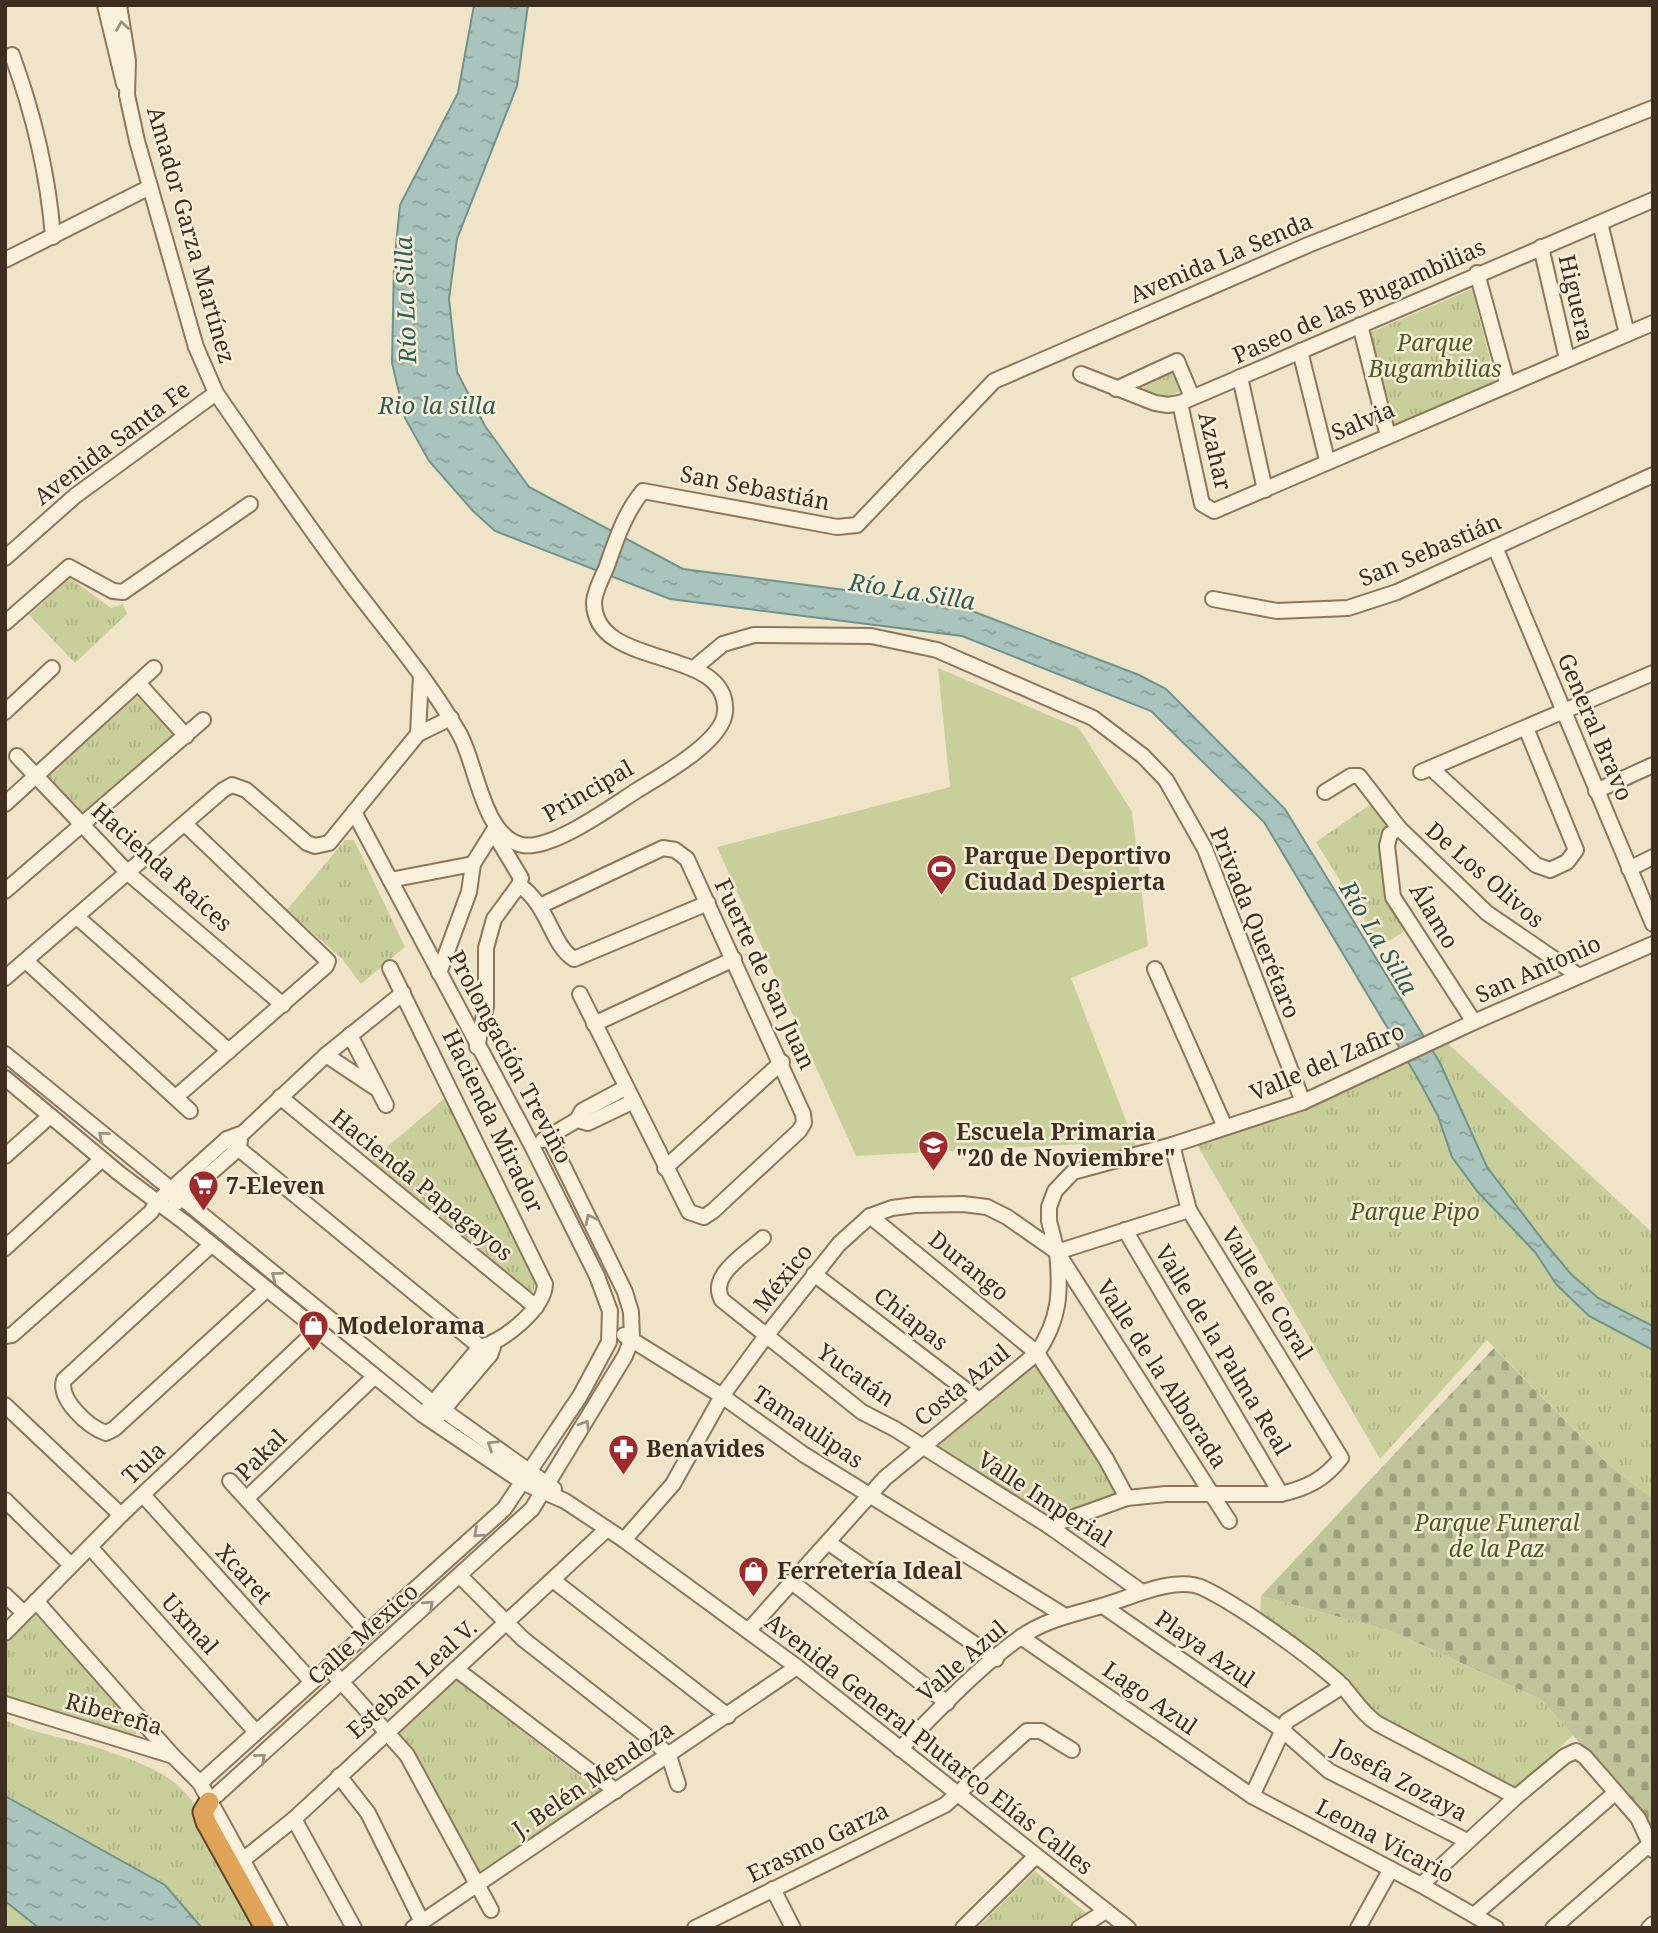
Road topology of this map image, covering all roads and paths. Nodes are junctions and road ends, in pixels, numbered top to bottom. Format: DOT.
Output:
graph roads {
  1 [pos="104,5"];
  2 [pos="119,5"];
  3 [pos="12,55"];
  4 [pos="127,95"];
  5 [pos="1653,108"];
  6 [pos="150,187"];
  7 [pos="1653,200"];
  8 [pos="1600,223"];
  9 [pos="53,236"];
  10 [pos="1541,247"];
  11 [pos="5,260"];
  12 [pos="1477,273"];
  13 [pos="1653,323"];
  14 [pos="1360,325"];
  15 [pos="1627,334"];
  16 [pos="1300,351"];
  17 [pos="1567,359"];
  18 [pos="1081,374"];
  19 [pos="1240,377"];
  20 [pos="1507,383"];
  21 [pos="1116,389"];
  22 [pos="216,393"];
  23 [pos="1186,400"];
  24 [pos="1388,436"];
  25 [pos="1327,460"];
  26 [pos="1651,481"];
  27 [pos="1265,490"];
  28 [pos="640,495"];
  29 [pos="250,504"];
  30 [pos="1207,509"];
  31 [pos="857,524"];
  32 [pos="1495,547"];
  33 [pos="5,558"];
  34 [pos="1213,599"];
  35 [pos="5,623"];
  36 [pos="154,667"];
  37 [pos="52,668"];
  38 [pos="693,669"];
  39 [pos="1653,673"];
  40 [pos="421,675"];
  41 [pos="138,683"];
  42 [pos="5,712"];
  43 [pos="1564,712"];
  44 [pos="451,718"];
  45 [pos="203,720"];
  46 [pos="1526,728"];
  47 [pos="418,734"];
  48 [pos="186,736"];
  49 [pos="17,757"];
  50 [pos="1653,765"];
  51 [pos="34,776"];
  52 [pos="1325,792"];
  53 [pos="1596,792"];
  54 [pos="5,804"];
  55 [pos="354,812"];
  56 [pos="185,824"];
  57 [pos="81,826"];
  58 [pos="1399,828"];
  59 [pos="494,829"];
  60 [pos="1653,857"];
  61 [pos="473,864"];
  62 [pos="1629,869"];
  63 [pos="128,873"];
  64 [pos="390,880"];
  65 [pos="519,885"];
  66 [pos="5,891"];
  67 [pos="708,903"];
  68 [pos="542,905"];
  69 [pos="77,917"];
  70 [pos="1653,924"];
  71 [pos="1653,944"];
  72 [pos="734,959"];
  73 [pos="26,961"];
  74 [pos="390,968"];
  75 [pos="1155,969"];
  76 [pos="439,973"];
  77 [pos="1579,976"];
  78 [pos="5,978"];
  79 [pos="403,993"];
  80 [pos="580,994"];
  81 [pos="283,1005"];
  82 [pos="1474,1022"];
  83 [pos="594,1024"];
  84 [pos="350,1035"];
  85 [pos="1442,1038"];
  86 [pos="477,1047"];
  87 [pos="229,1051"];
  88 [pos="5,1054"];
  89 [pos="326,1055"];
  90 [pos="782,1062"];
  91 [pos="5,1078"];
  92 [pos="376,1088"];
  93 [pos="625,1088"];
  94 [pos="176,1097"];
  95 [pos="280,1097"];
  96 [pos="1309,1099"];
  97 [pos="632,1102"];
  98 [pos="386,1105"];
  99 [pos="190,1111"];
  100 [pos="50,1116"];
  101 [pos="578,1120"];
  102 [pos="1225,1127"];
  103 [pos="549,1137"];
  104 [pos="232,1144"];
  105 [pos="1172,1145"];
  106 [pos="532,1146"];
  107 [pos="5,1156"];
  108 [pos="102,1159"];
  109 [pos="132,1159"];
  110 [pos="665,1168"];
  111 [pos="120,1174"];
  112 [pos="175,1195"];
  113 [pos="158,1208"];
  114 [pos="1189,1210"];
  115 [pos="870,1216"];
  116 [pos="1049,1221"];
  117 [pos="1125,1230"];
  118 [pos="1027,1231"];
  119 [pos="763,1238"];
  120 [pos="211,1245"];
  121 [pos="5,1248"];
  122 [pos="1057,1252"];
  123 [pos="814,1274"];
  124 [pos="267,1289"];
  125 [pos="539,1302"];
  126 [pos="330,1319"];
  127 [pos="611,1329"];
  128 [pos="317,1330"];
  129 [pos="5,1336"];
  130 [pos="766,1336"];
  131 [pos="632,1338"];
  132 [pos="488,1349"];
  133 [pos="1037,1353"];
  134 [pos="374,1377"];
  135 [pos="722,1396"];
  136 [pos="979,1400"];
  137 [pos="5,1405"];
  138 [pos="437,1406"];
  139 [pos="428,1419"];
  140 [pos="922,1446"];
  141 [pos="528,1477"];
  142 [pos="230,1481"];
  143 [pos="545,1488"];
  144 [pos="1212,1494"];
  145 [pos="1281,1494"];
  146 [pos="143,1495"];
  147 [pos="868,1495"];
  148 [pos="247,1498"];
  149 [pos="1127,1498"];
  150 [pos="5,1500"];
  151 [pos="121,1515"];
  152 [pos="1228,1521"];
  153 [pos="1049,1526"];
  154 [pos="607,1529"];
  155 [pos="624,1540"];
  156 [pos="829,1543"];
  157 [pos="89,1547"];
  158 [pos="71,1565"];
  159 [pos="460,1576"];
  160 [pos="554,1581"];
  161 [pos="793,1583"];
  162 [pos="1142,1592"];
  163 [pos="5,1595"];
  164 [pos="36,1601"];
  165 [pos="1103,1606"];
  166 [pos="24,1613"];
  167 [pos="1065,1616"];
  168 [pos="506,1624"];
  169 [pos="748,1631"];
  170 [pos="367,1632"];
  171 [pos="5,1633"];
  172 [pos="1021,1637"];
  173 [pos="996,1658"];
  174 [pos="328,1667"];
  175 [pos="797,1667"];
  176 [pos="456,1669"];
  177 [pos="312,1682"];
  178 [pos="343,1683"];
  179 [pos="1342,1686"];
  180 [pos="947,1703"];
  181 [pos="5,1704"];
  182 [pos="728,1716"];
  183 [pos="1281,1729"];
  184 [pos="388,1731"];
  185 [pos="256,1732"];
  186 [pos="900,1749"];
  187 [pos="1072,1750"];
  188 [pos="173,1756"];
  189 [pos="669,1756"];
  190 [pos="339,1776"];
  191 [pos="200,1783"];
  192 [pos="678,1784"];
  193 [pos="616,1791"];
  194 [pos="1615,1793"];
  195 [pos="958,1795"];
  196 [pos="1252,1796"];
  197 [pos="1516,1797"];
  198 [pos="209,1802"];
  199 [pos="294,1819"];
  200 [pos="1467,1841"];
  201 [pos="1652,1846"];
  202 [pos="1035,1857"];
  203 [pos="244,1859"];
  204 [pos="1391,1869"];
  205 [pos="477,1885"];
  206 [pos="1421,1885"];
  207 [pos="773,1889"];
  208 [pos="491,1910"];
  209 [pos="1106,1911"];
  210 [pos="1474,1915"];
  211 [pos="417,1925"];
  212 [pos="265,1928"];
  213 [pos="281,1928"];
  214 [pos="354,1928"];
  215 [pos="695,1928"];
  216 [pos="793,1928"];
  217 [pos="963,1928"];
  218 [pos="1079,1928"];
  219 [pos="1128,1928"];
  220 [pos="1358,1928"];
  221 [pos="1496,1928"];
  222 [pos="1553,1928"];
  1 -- 4 [label="street"];
  4 -- 2 [label="street, Amador Garza Martínez, one-way"];
  3 -- 9 [label="street"];
  4 -- 6 [label="street, Amador Garza Martínez"];
  5 -- 31 [label="street, Avenida La Senda"];
  6 -- 9 [label="street"];
  6 -- 22 [label="street, Amador Garza Martínez"];
  7 -- 8 [label="street, Paseo de las Bugambilias"];
  8 -- 10 [label="street, Paseo de las Bugambilias"];
  8 -- 15 [label="street"];
  9 -- 11 [label="street"];
  10 -- 12 [label="street, Paseo de las Bugambilias"];
  10 -- 17 [label="street, Higuera"];
  12 -- 14 [label="street, Paseo de las Bugambilias"];
  12 -- 20 [label="street"];
  13 -- 15 [label="street, Salvia"];
  14 -- 16 [label="street, Paseo de las Bugambilias"];
  14 -- 24 [label="street"];
  15 -- 17 [label="street, Salvia"];
  16 -- 19 [label="street, Paseo de las Bugambilias"];
  16 -- 25 [label="street"];
  17 -- 20 [label="street, Salvia"];
  18 -- 21 [label="street, Paseo de las Bugambilias"];
  19 -- 23 [label="street, Paseo de las Bugambilias"];
  19 -- 27 [label="street"];
  20 -- 24 [label="street, Salvia"];
  21 -- 23 [label="street, Paseo de las Bugambilias"];
  21 -- 23 [label="street, Azahar"];
  22 -- 33 [label="street, Avenida Santa Fe"];
  22 -- 40 [label="street"];
  23 -- 30 [label="street, Azahar"];
  24 -- 25 [label="street, Salvia"];
  25 -- 27 [label="street, Salvia"];
  26 -- 32 [label="street, San Sebastián"];
  27 -- 30 [label="street, Salvia"];
  28 -- 31 [label="street, San Sebastián"];
  28 -- 38 [label="street, Principal"];
  29 -- 35 [label="street"];
  32 -- 34 [label="street, San Sebastián"];
  32 -- 43 [label="street, General Bravo"];
  36 -- 41 [label="street"];
  37 -- 42 [label="street"];
  38 -- 59 [label="street, Principal"];
  38 -- 96 [label="street, Privada Querétaro"];
  39 -- 43 [label="street"];
  40 -- 44 [label="street"];
  40 -- 47 [label="street"];
  41 -- 48 [label="street"];
  41 -- 51 [label="street"];
  43 -- 46 [label="street"];
  43 -- 53 [label="street, General Bravo"];
  44 -- 47 [label="street"];
  44 -- 59 [label="street"];
  45 -- 48 [label="street"];
  46 -- 46 [label="street"];
  47 -- 55 [label="street"];
  48 -- 57 [label="street"];
  49 -- 51 [label="street, Hacienda Raíces"];
  50 -- 53 [label="street"];
  51 -- 54 [label="street"];
  51 -- 57 [label="street, Hacienda Raíces"];
  52 -- 58 [label="street, De Los Olivos"];
  53 -- 62 [label="street, General Bravo"];
  55 -- 56 [label="street"];
  55 -- 64 [label="street, Prolongación Treviño"];
  56 -- 63 [label="street"];
  56 -- 81 [label="street"];
  57 -- 63 [label="street, Hacienda Raíces"];
  57 -- 66 [label="street"];
  58 -- 77 [label="street, De Los Olivos"];
  58 -- 82 [label="street, Álamo"];
  59 -- 61 [label="street"];
  59 -- 65 [label="street"];
  60 -- 62 [label="street"];
  61 -- 64 [label="street"];
  61 -- 76 [label="street"];
  62 -- 70 [label="street, General Bravo"];
  63 -- 69 [label="street"];
  63 -- 81 [label="street, Hacienda Raíces"];
  64 -- 76 [label="street, Prolongación Treviño"];
  65 -- 68 [label="street"];
  65 -- 86 [label="street"];
  67 -- 68 [label="street"];
  67 -- 68 [label="street, Fuerte de San Juan"];
  67 -- 72 [label="street, Fuerte de San Juan"];
  69 -- 73 [label="street"];
  69 -- 87 [label="street"];
  71 -- 77 [label="street, San Antonio"];
  72 -- 83 [label="street"];
  72 -- 90 [label="street, Fuerte de San Juan"];
  73 -- 78 [label="street"];
  73 -- 94 [label="street"];
  74 -- 79 [label="street, Hacienda Mirador"];
  75 -- 102 [label="street"];
  76 -- 86 [label="street, Prolongación Treviño"];
  77 -- 82 [label="street, San Antonio"];
  79 -- 84 [label="street"];
  79 -- 125 [label="street, Hacienda Mirador"];
  80 -- 83 [label="street"];
  81 -- 87 [label="street"];
  82 -- 85 [label="street, San Antonio"];
  83 -- 93 [label="street"];
  84 -- 89 [label="street"];
  84 -- 92 [label="street"];
  85 -- 96 [label="street, Valle del Zafiro"];
  86 -- 106 [label="street, Prolongación Treviño"];
  87 -- 94 [label="street"];
  109 -- 88 [label="street, Avenida General Plutarco Elías Calles, one-way"];
  89 -- 92 [label="street"];
  89 -- 95 [label="street"];
  90 -- 110 [label="street"];
  90 -- 110 [label="street, Fuerte de San Juan"];
  91 -- 100 [label="street, Avenida General Plutarco Elías Calles"];
  92 -- 98 [label="street"];
  93 -- 97 [label="street"];
  93 -- 101 [label="street"];
  94 -- 99 [label="street"];
  95 -- 104 [label="street"];
  95 -- 125 [label="street, Hacienda Papagayos"];
  96 -- 102 [label="street, Valle del Zafiro"];
  97 -- 101 [label="street"];
  97 -- 110 [label="street"];
  100 -- 107 [label="street"];
  100 -- 108 [label="street, Avenida General Plutarco Elías Calles"];
  101 -- 103 [label="street"];
  102 -- 105 [label="street, Valle del Zafiro"];
  103 -- 106 [label="street"];
  131 -- 103 [label="street, Prolongación Treviño, one-way"];
  104 -- 112 [label="street"];
  104 -- 132 [label="street"];
  105 -- 114 [label="street, Valle de Coral"];
  105 -- 116 [label="street, Valle del Zafiro"];
  106 -- 127 [label="street, Prolongación Treviño"];
  108 -- 111 [label="street, Avenida General Plutarco Elías Calles"];
  108 -- 121 [label="street"];
  109 -- 111 [label="street"];
  109 -- 112 [label="street, Avenida General Plutarco Elías Calles"];
  111 -- 113 [label="street, Avenida General Plutarco Elías Calles"];
  112 -- 113 [label="street"];
  126 -- 112 [label="street, Avenida General Plutarco Elías Calles, one-way"];
  113 -- 120 [label="street, Avenida General Plutarco Elías Calles"];
  113 -- 129 [label="street"];
  114 -- 117 [label="street"];
  114 -- 145 [label="street, Valle de Coral"];
  115 -- 118 [label="street, México"];
  115 -- 123 [label="street, México"];
  115 -- 133 [label="street, Durango"];
  116 -- 118 [label="street"];
  116 -- 122 [label="street, Valle del Zafiro"];
  117 -- 122 [label="street"];
  117 -- 145 [label="street, Valle de la Palma Real"];
  118 -- 122 [label="street, México"];
  119 -- 130 [label="street, Yucatán"];
  120 -- 124 [label="street, Avenida General Plutarco Elías Calles"];
  120 -- 124 [label="street"];
  122 -- 133 [label="street, Costa Azul"];
  122 -- 144 [label="street, Valle de la Alborada"];
  123 -- 130 [label="street, México"];
  123 -- 136 [label="street, Chiapas"];
  124 -- 128 [label="street, Avenida General Plutarco Elías Calles"];
  125 -- 132 [label="street"];
  126 -- 128 [label="street, Tula"];
  126 -- 138 [label="street, Avenida General Plutarco Elías Calles"];
  127 -- 131 [label="street"];
  127 -- 141 [label="street, Prolongación Treviño"];
  128 -- 134 [label="street, Avenida General Plutarco Elías Calles"];
  128 -- 146 [label="street, Tula"];
  130 -- 135 [label="street, México"];
  130 -- 140 [label="street, Yucatán"];
  131 -- 135 [label="street"];
  143 -- 131 [label="street, Prolongación Treviño, one-way"];
  132 -- 138 [label="street"];
  133 -- 136 [label="street, Costa Azul"];
  133 -- 149 [label="street, Durango"];
  134 -- 139 [label="street, Avenida General Plutarco Elías Calles"];
  134 -- 148 [label="street, Pakal"];
  135 -- 147 [label="street, Tamaulipas"];
  135 -- 155 [label="street, México"];
  136 -- 140 [label="street, Costa Azul"];
  137 -- 151 [label="street"];
  138 -- 139 [label="street"];
  141 -- 138 [label="street, Avenida General Plutarco Elías Calles, one-way"];
  139 -- 141 [label="street, Avenida General Plutarco Elías Calles"];
  140 -- 147 [label="street, Costa Azul"];
  140 -- 153 [label="street, Valle Imperial"];
  141 -- 143 [label="street, Avenida General Plutarco Elías Calles"];
  141 -- 170 [label="street, Calle Mexico, one-way"];
  142 -- 148 [label="street"];
  143 -- 154 [label="street, Avenida General Plutarco Elías Calles"];
  143 -- 159 [label="street, Calle Mexico"];
  144 -- 145 [label="street"];
  144 -- 149 [label="street"];
  144 -- 152 [label="street, Valle de la Alborada"];
  146 -- 151 [label="street, Tula"];
  146 -- 177 [label="street, Xcaret"];
  147 -- 156 [label="street, Costa Azul"];
  147 -- 167 [label="street, Tamaulipas"];
  148 -- 170 [label="street, Pakal"];
  149 -- 153 [label="street"];
  150 -- 158 [label="street"];
  151 -- 157 [label="street, Tula"];
  153 -- 162 [label="street, Valle Imperial"];
  154 -- 155 [label="street, Avenida General Plutarco Elías Calles"];
  154 -- 160 [label="street, Esteban Leal V."];
  155 -- 169 [label="street, Avenida General Plutarco Elías Calles"];
  156 -- 161 [label="street, Costa Azul"];
  156 -- 173 [label="street"];
  157 -- 158 [label="street, Tula"];
  157 -- 185 [label="street, Uxmal"];
  158 -- 164 [label="street, Tula"];
  159 -- 168 [label="street"];
  178 -- 159 [label="street, Calle Mexico, one-way"];
  160 -- 168 [label="street, Esteban Leal V."];
  160 -- 182 [label="street"];
  161 -- 169 [label="street, Costa Azul"];
  161 -- 180 [label="street"];
  162 -- 165 [label="street, Valle Azul"];
  162 -- 179 [label="street, Valle Azul"];
  163 -- 166 [label="street"];
  164 -- 166 [label="street, Tula"];
  164 -- 188 [label="street"];
  165 -- 167 [label="street, Valle Azul"];
  165 -- 183 [label="street, Playa Azul"];
  166 -- 171 [label="street, Tula"];
  167 -- 172 [label="street, Valle Azul"];
  168 -- 176 [label="street, Esteban Leal V."];
  168 -- 189 [label="street"];
  169 -- 175 [label="street, Avenida General Plutarco Elías Calles"];
  170 -- 174 [label="street, Calle Mexico"];
  172 -- 173 [label="street, Valle Azul"];
  172 -- 196 [label="street, Lago Azul"];
  173 -- 180 [label="street, Valle Azul"];
  174 -- 177 [label="street, Calle Mexico"];
  174 -- 178 [label="street"];
  175 -- 182 [label="street, J. Belén Mendoza"];
  175 -- 186 [label="street, Avenida General Plutarco Elías Calles"];
  176 -- 184 [label="street, Esteban Leal V."];
  176 -- 193 [label="street"];
  177 -- 185 [label="street, Calle Mexico"];
  178 -- 184 [label="street"];
  198 -- 178 [label="street, Calle Mexico, one-way"];
  179 -- 183 [label="street"];
  179 -- 197 [label="street, Valle Azul"];
  180 -- 186 [label="street, Valle Azul"];
  181 -- 188 [label="street, Ribereña"];
  182 -- 189 [label="street, J. Belén Mendoza"];
  183 -- 196 [label="street"];
  183 -- 200 [label="street, Josefa Zozaya"];
  184 -- 190 [label="street, Esteban Leal V."];
  184 -- 205 [label="street"];
  185 -- 191 [label="street, Calle Mexico"];
  186 -- 195 [label="street, Avenida General Plutarco Elías Calles"];
  187 -- 195 [label="street, Erasmo Garza"];
  188 -- 191 [label="street, Ribereña"];
  189 -- 192 [label="street"];
  189 -- 193 [label="street, J. Belén Mendoza"];
  190 -- 199 [label="street, Esteban Leal V."];
  190 -- 211 [label="street"];
  191 -- 198 [label="street, Ribereña"];
  193 -- 205 [label="street, J. Belén Mendoza"];
  194 -- 197 [label="street"];
  194 -- 201 [label="street"];
  194 -- 210 [label="street"];
  195 -- 202 [label="street, Avenida General Plutarco Elías Calles"];
  195 -- 207 [label="street, Erasmo Garza"];
  196 -- 204 [label="street, Leona Vicario"];
  197 -- 200 [label="street"];
  198 -- 203 [label="street, Ribereña"];
  198 -- 212 [label="highway"];
  199 -- 203 [label="street, Esteban Leal V."];
  199 -- 214 [label="street"];
  200 -- 206 [label="street"];
  201 -- 222 [label="street"];
  202 -- 209 [label="street, Avenida General Plutarco Elías Calles"];
  202 -- 217 [label="street"];
  203 -- 213 [label="street, Ribereña"];
  204 -- 206 [label="street, Leona Vicario"];
  204 -- 220 [label="street"];
  205 -- 208 [label="street"];
  205 -- 211 [label="street, J. Belén Mendoza"];
  206 -- 210 [label="street, Leona Vicario"];
  207 -- 215 [label="street, Erasmo Garza"];
  207 -- 216 [label="street"];
  209 -- 218 [label="street"];
  209 -- 219 [label="street, Avenida General Plutarco Elías Calles"];
  210 -- 221 [label="street, Leona Vicario"];
}
